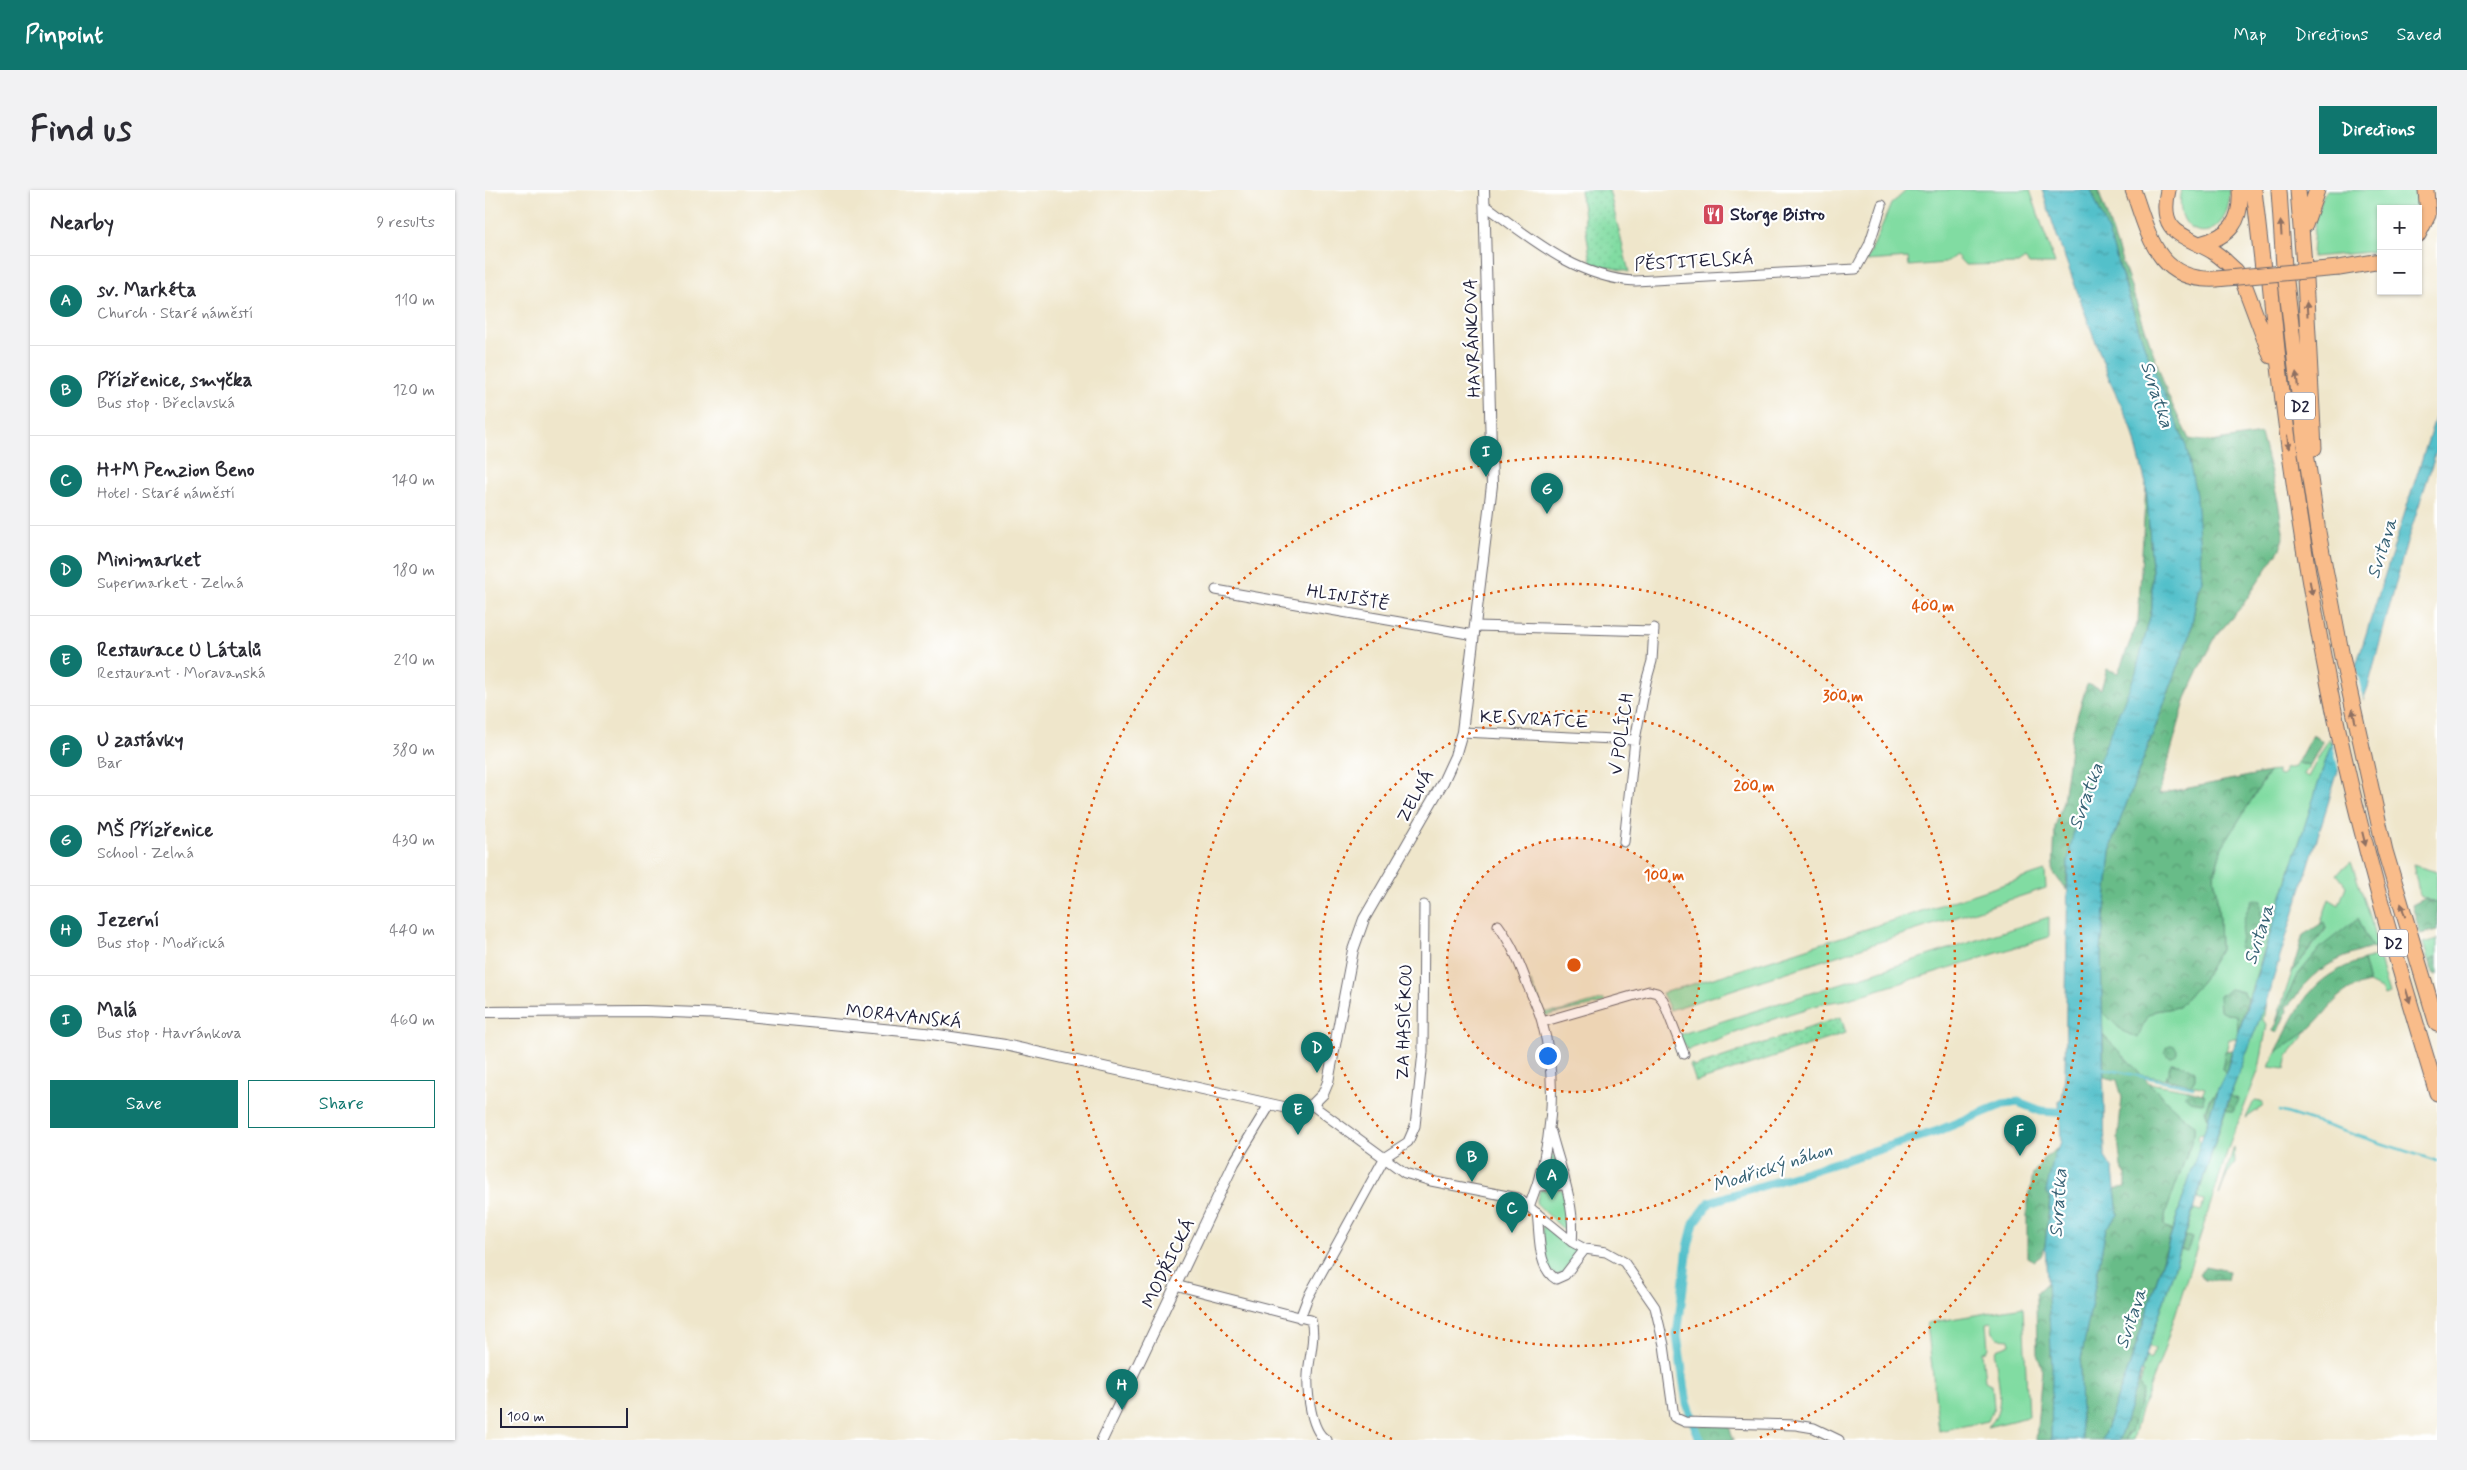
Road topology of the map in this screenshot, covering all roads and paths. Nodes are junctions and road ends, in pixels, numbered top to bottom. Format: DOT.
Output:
graph roads {
  1 [pos="1484,190"];
  2 [pos="2133,190"];
  3 [pos="2168,190"];
  4 [pos="2240,190"];
  5 [pos="2253,190"];
  6 [pos="2263,190"];
  7 [pos="2279,190"];
  8 [pos="2298,190"];
  9 [pos="2317,190"];
  10 [pos="2427,190"];
  11 [pos="1485,205"];
  12 [pos="1883,205"];
  13 [pos="2422,227"];
  14 [pos="2199,244"];
  15 [pos="2377,262"];
  16 [pos="2304,267"];
  17 [pos="2236,271"];
  18 [pos="2267,273"];
  19 [pos="2244,284"];
  20 [pos="2279,376"];
  21 [pos="1492,485"];
  22 [pos="2318,532"];
  23 [pos="1217,590"];
  24 [pos="1474,631"];
  25 [pos="1462,732"];
  26 [pos="1635,740"];
  27 [pos="1624,842"];
  28 [pos="1424,905"];
  29 [pos="1498,925"];
  30 [pos="485,1012"];
  31 [pos="1542,1022"];
  32 [pos="2437,1024"];
  33 [pos="1684,1054"];
  34 [pos="2437,1093"];
  35 [pos="1270,1104"];
  36 [pos="1313,1106"];
  37 [pos="1550,1130"];
  38 [pos="1385,1157"];
  39 [pos="1537,1186"];
  40 [pos="1566,1186"];
  41 [pos="1529,1207"];
  42 [pos="1537,1213"];
  43 [pos="1572,1242"];
  44 [pos="1585,1249"];
  45 [pos="1175,1285"];
  46 [pos="1301,1318"];
  47 [pos="1103,1440"];
  48 [pos="1327,1440"];
  49 [pos="1839,1440"];
  1 -- 11 [label="street, HAVRÁNKOVA"];
  2 -- 15 [label="highway, bridge"];
  3 -- 14 [label="highway"];
  4 -- 14 [label="highway"];
  5 -- 18 [label="highway"];
  6 -- 18 [label="highway, D2"];
  22 -- 7 [label="highway, D2, one-way"];
  8 -- 16 [label="highway"];
  9 -- 16 [label="highway"];
  10 -- 13 [label="highway"];
  11 -- 12 [label="street, PĚSTITELSKÁ"];
  11 -- 21 [label="street, HAVRÁNKOVA"];
  14 -- 17 [label="highway"];
  22 -- 16 [label="highway, one-way"];
  18 -- 20 [label="highway, D2"];
  19 -- 20 [label="highway"];
  20 -- 34 [label="highway, D2, one-way"];
  21 -- 24 [label="street, ZELNÁ"];
  32 -- 22 [label="highway, D2, one-way"];
  23 -- 24 [label="street, HLINIŠTĚ"];
  24 -- 25 [label="street, ZELNÁ"];
  24 -- 26 [label="street, V POLÍCH"];
  25 -- 26 [label="street, KE SVRATCE"];
  25 -- 36 [label="street, ZELNÁ"];
  26 -- 27 [label="street, V POLÍCH"];
  28 -- 38 [label="street, ZA HASIČKOU"];
  29 -- 31 [label="street"];
  30 -- 35 [label="street, MORAVANSKÁ"];
  31 -- 33 [label="street"];
  31 -- 37 [label="street"];
  35 -- 36 [label="street, MORAVANSKÁ"];
  35 -- 45 [label="street, MODŘICKÁ"];
  36 -- 38 [label="street"];
  37 -- 39 [label="street"];
  37 -- 40 [label="street"];
  38 -- 41 [label="street"];
  38 -- 46 [label="street"];
  39 -- 40 [label="street"];
  39 -- 41 [label="street"];
  40 -- 43 [label="street"];
  41 -- 42 [label="street"];
  42 -- 43 [label="street"];
  42 -- 44 [label="street"];
  43 -- 44 [label="street"];
  44 -- 49 [label="street"];
  45 -- 46 [label="street"];
  45 -- 47 [label="street, MODŘICKÁ"];
  46 -- 48 [label="street"];
}
